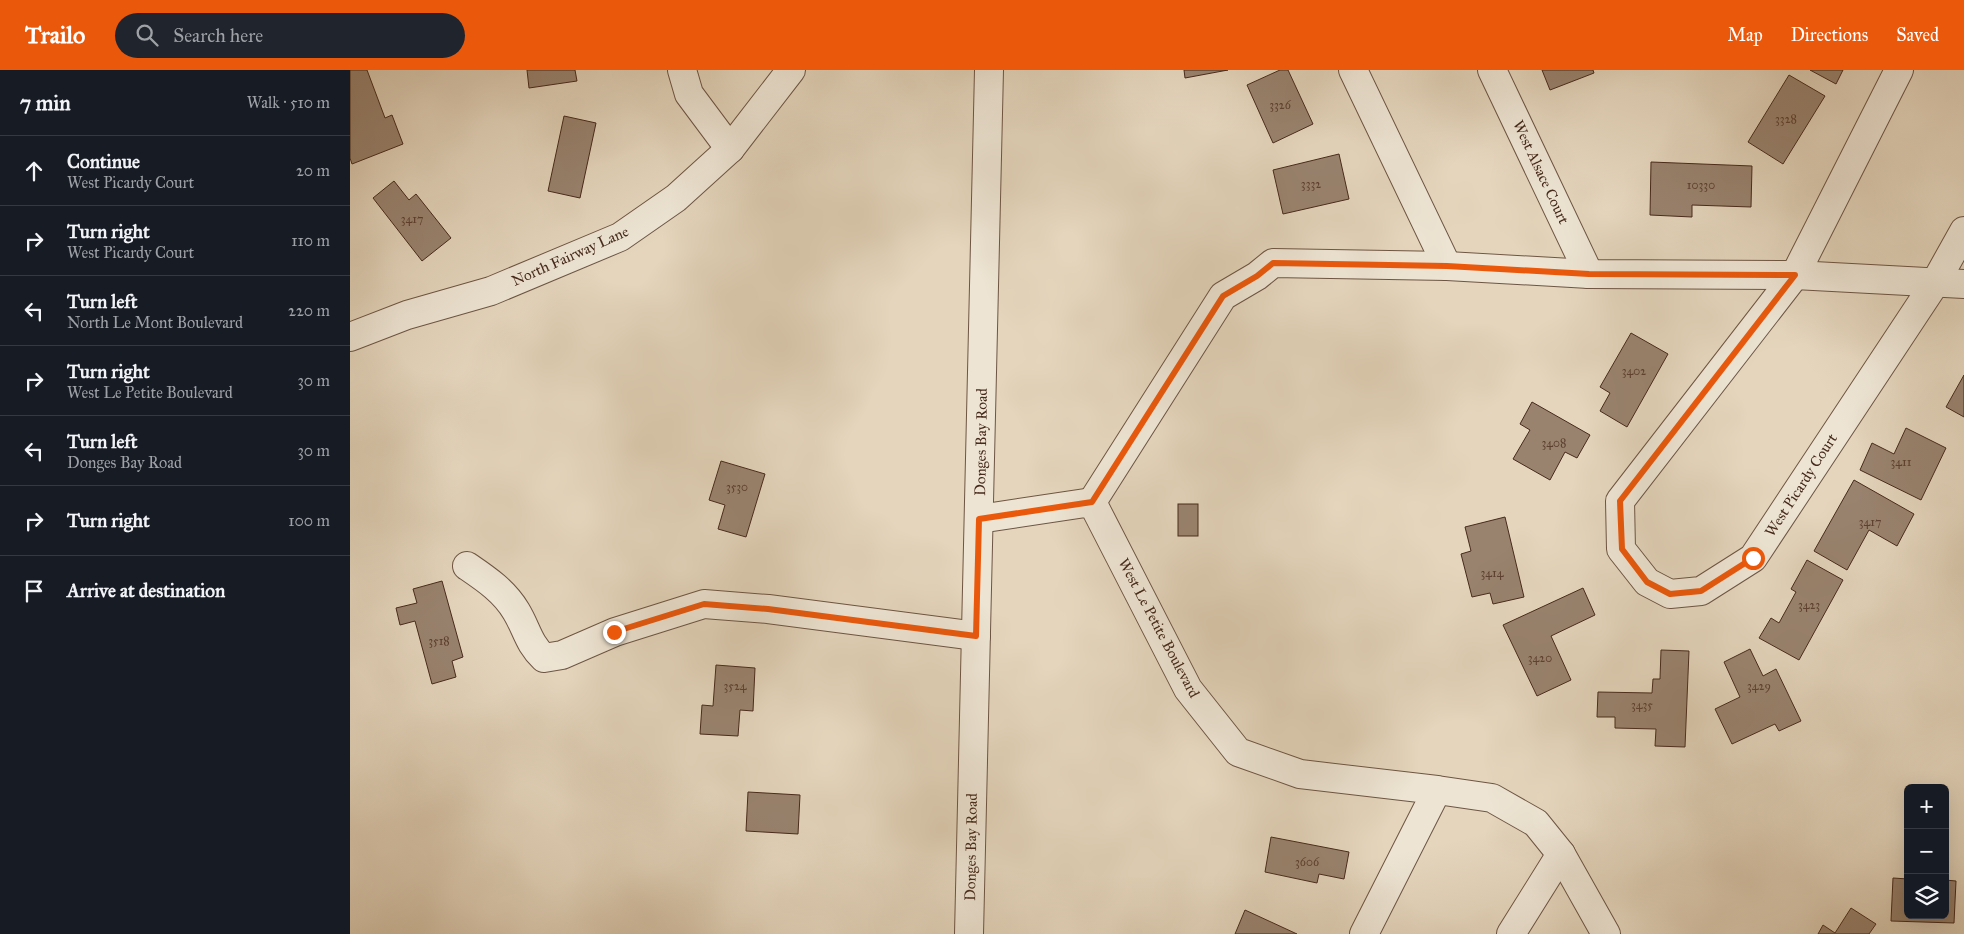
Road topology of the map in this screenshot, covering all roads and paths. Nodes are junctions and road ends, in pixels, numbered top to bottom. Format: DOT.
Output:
graph roads {
  1 [pos="682,70"];
  2 [pos="791,70"];
  3 [pos="989,70"];
  4 [pos="1354,70"];
  5 [pos="1492,70"];
  6 [pos="1899,70"];
  7 [pos="730,149"];
  8 [pos="1964,231"];
  9 [pos="1447,266"];
  10 [pos="1589,274"];
  11 [pos="1795,275"];
  12 [pos="1935,283"];
  13 [pos="1964,284"];
  14 [pos="350,337"];
  15 [pos="1092,502"];
  16 [pos="979,519"];
  17 [pos="468,566"];
  18 [pos="976,636"];
  19 [pos="1438,790"];
  20 [pos="1561,854"];
  21 [pos="969,934"];
  22 [pos="1364,934"];
  23 [pos="1511,934"];
  24 [pos="1606,934"];
  1 -- 7 [label="street"];
  2 -- 7 [label="street, North Fairway Lane"];
  3 -- 16 [label="street, Donges Bay Road"];
  4 -- 9 [label="street"];
  5 -- 10 [label="street, West Alsace Court"];
  6 -- 11 [label="street, West Picardy Court"];
  7 -- 14 [label="street, North Fairway Lane"];
  8 -- 12 [label="street, West Picardy Court"];
  9 -- 10 [label="street"];
  9 -- 15 [label="street"];
  10 -- 11 [label="street"];
  11 -- 12 [label="street"];
  11 -- 12 [label="street, West Picardy Court"];
  12 -- 13 [label="street"];
  15 -- 16 [label="street"];
  15 -- 19 [label="street, West Le Petite Boulevard"];
  16 -- 18 [label="street, Donges Bay Road"];
  17 -- 18 [label="street"];
  18 -- 21 [label="street, Donges Bay Road"];
  19 -- 20 [label="street, West Le Petite Boulevard"];
  19 -- 22 [label="street"];
  20 -- 23 [label="street"];
  20 -- 24 [label="street, West Le Petite Boulevard"];
}
